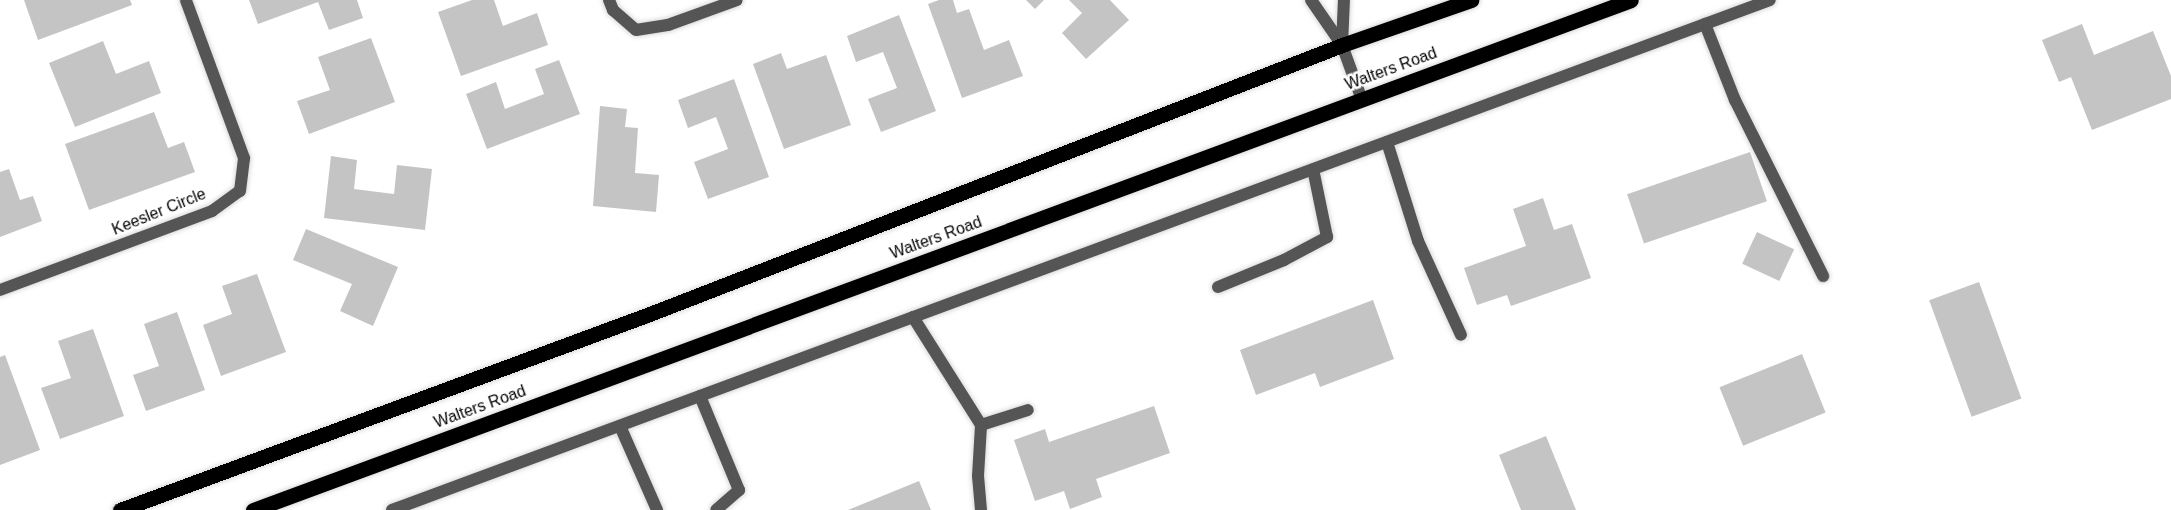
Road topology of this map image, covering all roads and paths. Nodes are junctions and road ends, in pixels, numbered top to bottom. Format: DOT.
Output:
graph roads {
  1 [pos="186,0"];
  2 [pos="609,0"];
  3 [pos="737,0"];
  4 [pos="1311,0"];
  5 [pos="1344,0"];
  6 [pos="1471,0"];
  7 [pos="1631,0"];
  8 [pos="1770,0"];
  9 [pos="1705,24"];
  10 [pos="1342,45"];
  11 [pos="1362,100"];
  12 [pos="1386,142"];
  13 [pos="1313,169"];
  14 [pos="1823,276"];
  15 [pos="1218,287"];
  16 [pos="0,290"];
  17 [pos="913,317"];
  18 [pos="1461,334"];
  19 [pos="700,396"];
  20 [pos="1029,410"];
  21 [pos="981,425"];
  22 [pos="620,426"];
  23 [pos="120,510"];
  24 [pos="253,510"];
  25 [pos="392,510"];
  26 [pos="657,510"];
  27 [pos="716,510"];
  28 [pos="981,510"];
  1 -- 16 [label="street, Keesler Circle"];
  2 -- 3 [label="street"];
  4 -- 10 [label="street"];
  5 -- 10 [label="street"];
  6 -- 10 [label="main road, Walters Road"];
  7 -- 11 [label="main road, Walters Road"];
  8 -- 9 [label="street"];
  9 -- 12 [label="street"];
  9 -- 14 [label="street"];
  10 -- 11 [label="street"];
  10 -- 23 [label="main road, Walters Road"];
  11 -- 24 [label="main road, Walters Road"];
  12 -- 13 [label="street"];
  12 -- 18 [label="street"];
  13 -- 15 [label="street"];
  13 -- 17 [label="street"];
  17 -- 19 [label="street"];
  17 -- 21 [label="street"];
  19 -- 22 [label="street"];
  19 -- 27 [label="street"];
  20 -- 21 [label="street"];
  21 -- 28 [label="street"];
  22 -- 25 [label="street"];
  22 -- 26 [label="street"];
}
